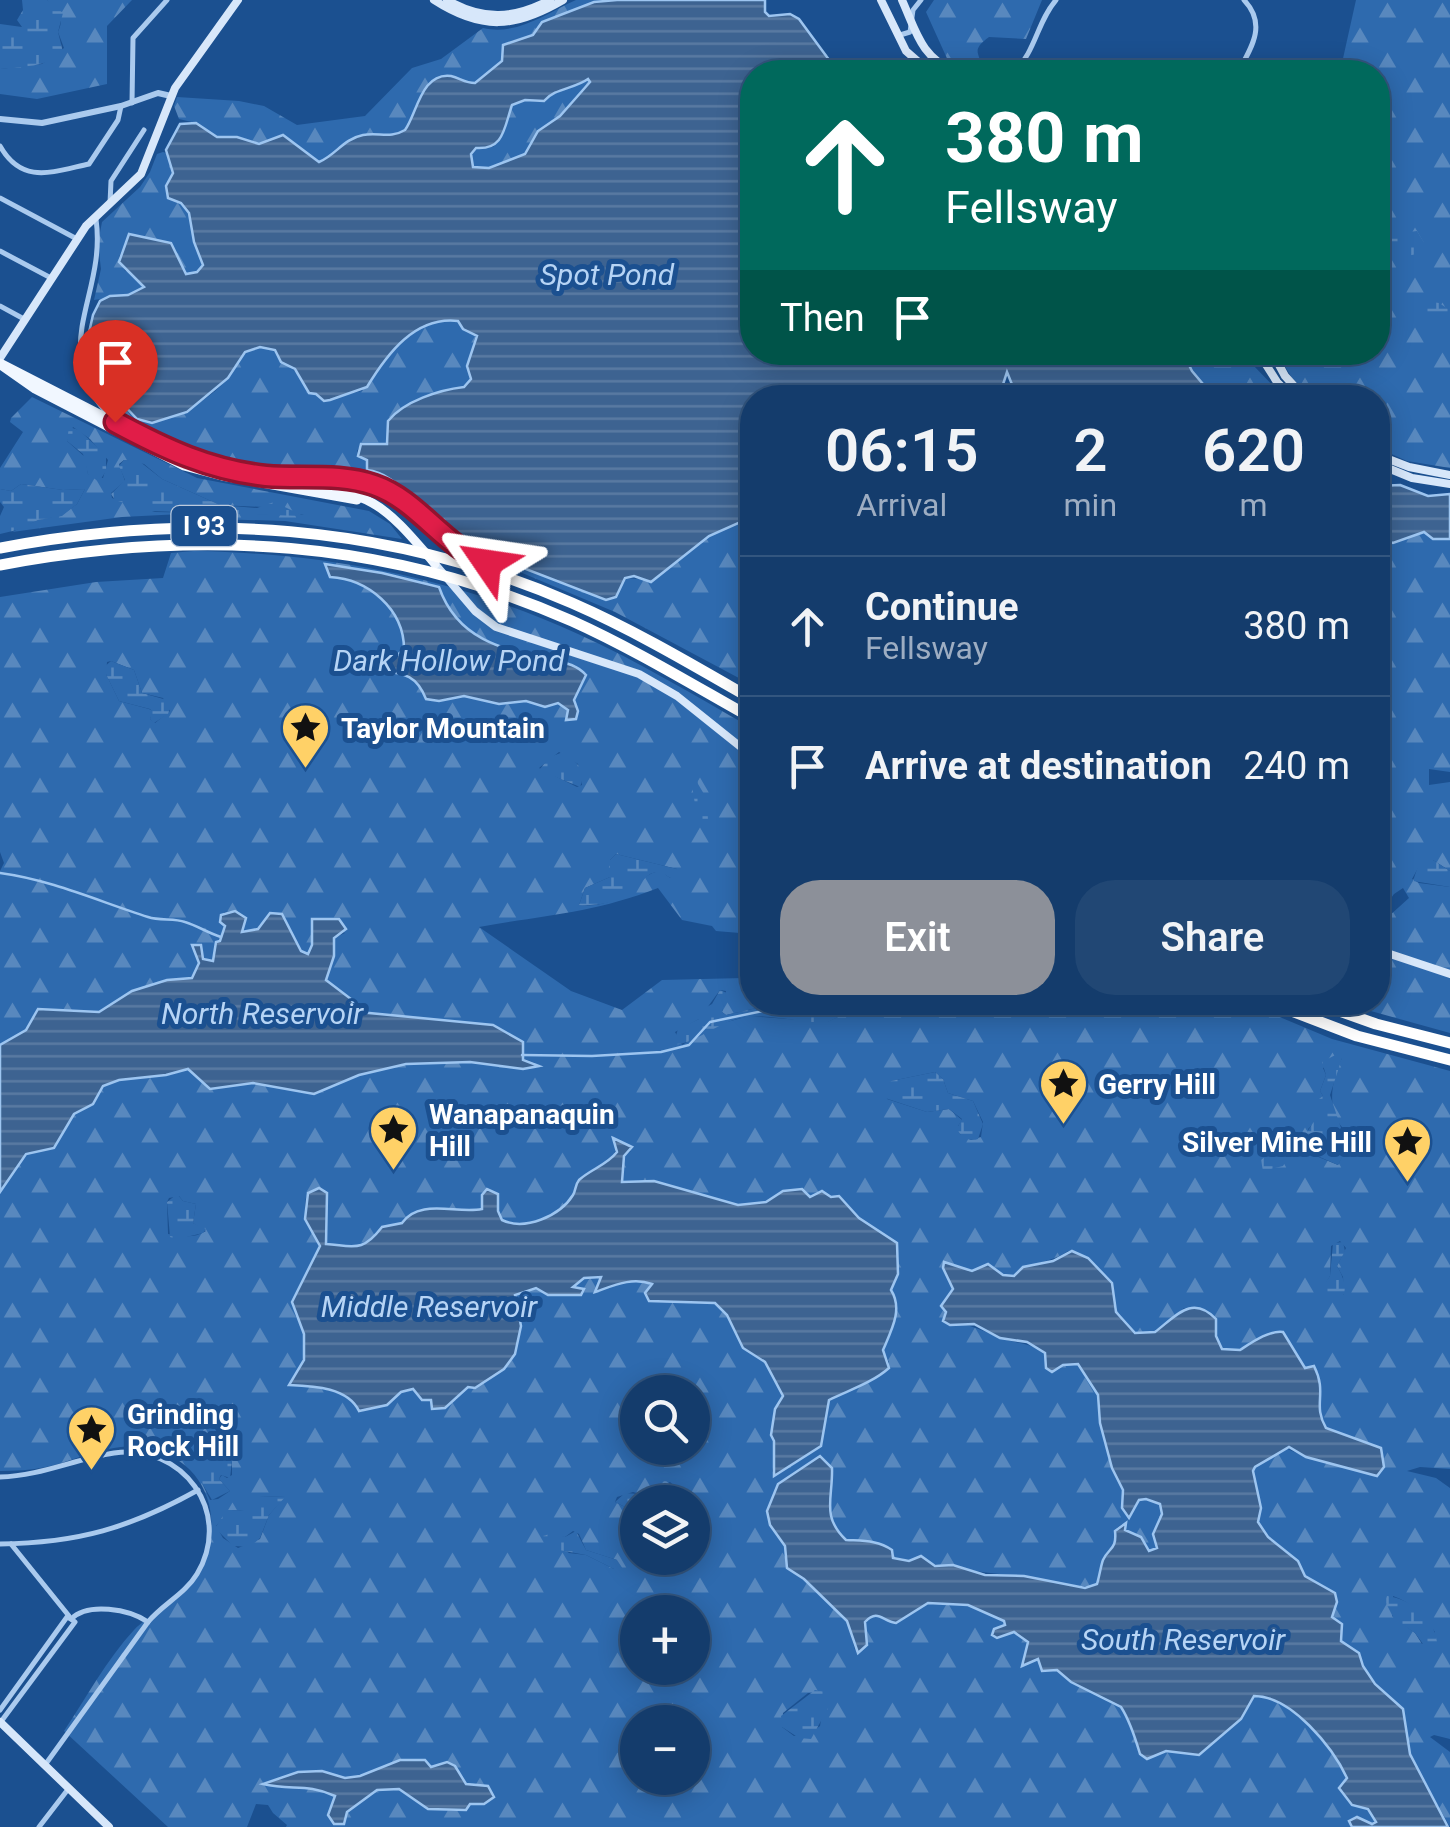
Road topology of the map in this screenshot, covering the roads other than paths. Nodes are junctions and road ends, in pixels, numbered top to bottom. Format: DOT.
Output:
graph roads {
  1 [pos="167,0"];
  2 [pos="238,0"];
  3 [pos="434,0"];
  4 [pos="447,0"];
  5 [pos="550,0"];
  6 [pos="563,0"];
  7 [pos="881,0"];
  8 [pos="902,0"];
  9 [pos="921,0"];
  10 [pos="1056,0"];
  11 [pos="1244,0"];
  12 [pos="911,24"];
  13 [pos="896,34"];
  14 [pos="915,60"];
  15 [pos="938,60"];
  16 [pos="1024,60"];
  17 [pos="1245,60"];
  18 [pos="171,96"];
  19 [pos="132,103"];
  20 [pos="121,106"];
  21 [pos="0,119"];
  22 [pos="144,130"];
  23 [pos="0,146"];
  24 [pos="0,198"];
  25 [pos="110,204"];
  26 [pos="94,216"];
  27 [pos="77,238"];
  28 [pos="0,251"];
  29 [pos="52,278"];
  30 [pos="0,306"];
  31 [pos="24,319"];
  32 [pos="0,362"];
  33 [pos="1269,365"];
  34 [pos="1276,365"];
  35 [pos="1281,379"];
  36 [pos="1285,385"];
  37 [pos="1289,385"];
  38 [pos="115,422"];
  39 [pos="1390,460"];
  40 [pos="1390,469"];
  41 [pos="1450,475"];
  42 [pos="263,476"];
  43 [pos="1450,484"];
  44 [pos="384,510"];
  45 [pos="0,548"];
  46 [pos="434,564"];
  47 [pos="0,566"];
  48 [pos="516,581"];
  49 [pos="740,691"];
  50 [pos="740,711"];
  51 [pos="740,746"];
  52 [pos="1390,954"];
  53 [pos="1450,974"];
  54 [pos="1302,1015"];
  55 [pos="1351,1015"];
  56 [pos="1450,1042"];
  57 [pos="1450,1060"];
  58 [pos="0,1477"];
  59 [pos="198,1490"];
  60 [pos="0,1544"];
  61 [pos="11,1544"];
  62 [pos="160,1607"];
  63 [pos="138,1615"];
  64 [pos="71,1619"];
  65 [pos="148,1622"];
  66 [pos="0,1710"];
  67 [pos="0,1722"];
  68 [pos="44,1765"];
  69 [pos="69,1788"];
  70 [pos="105,1826"];
  71 [pos="39,1827"];
  1 -- 19 [label="street"];
  2 -- 18 [label="main road"];
  3 -- 6 [label="main road"];
  4 -- 5 [label="main road"];
  7 -- 13 [label="main road"];
  8 -- 12 [label="main road"];
  9 -- 12 [label="street"];
  10 -- 16 [label="street"];
  11 -- 17 [label="street"];
  12 -- 13 [label="street"];
  12 -- 15 [label="main road"];
  13 -- 14 [label="main road"];
  18 -- 19 [label="street"];
  18 -- 25 [label="main road"];
  19 -- 20 [label="street"];
  20 -- 21 [label="street"];
  20 -- 23 [label="street"];
  22 -- 25 [label="street"];
  24 -- 27 [label="street"];
  25 -- 26 [label="main road"];
  26 -- 27 [label="main road"];
  26 -- 38 [label="street"];
  27 -- 29 [label="main road"];
  28 -- 29 [label="street"];
  29 -- 31 [label="main road"];
  30 -- 31 [label="street"];
  31 -- 32 [label="main road"];
  32 -- 38 [label="main road"];
  32 -- 44 [label="main road"];
  33 -- 35 [label="main road"];
  34 -- 35 [label="main road"];
  35 -- 36 [label="main road"];
  35 -- 37 [label="main road"];
  38 -- 42 [label="main road"];
  39 -- 41 [label="main road"];
  40 -- 43 [label="main road"];
  42 -- 44 [label="main road"];
  42 -- 48 [label="highway"];
  44 -- 46 [label="main road"];
  45 -- 48 [label="highway, I 93"];
  46 -- 51 [label="main road"];
  47 -- 50 [label="highway, I 93"];
  48 -- 49 [label="highway, I 93"];
  52 -- 53 [label="main road"];
  54 -- 57 [label="highway"];
  55 -- 56 [label="highway"];
  58 -- 59 [label="street"];
  59 -- 61 [label="street"];
  59 -- 62 [label="street"];
  60 -- 61 [label="street"];
  61 -- 64 [label="street"];
  62 -- 63 [label="street"];
  62 -- 65 [label="street"];
  63 -- 64 [label="street"];
  63 -- 65 [label="street"];
  64 -- 66 [label="street"];
  64 -- 67 [label="street"];
  65 -- 68 [label="street"];
  67 -- 68 [label="main road"];
  68 -- 69 [label="main road"];
  69 -- 70 [label="main road"];
  69 -- 71 [label="street"];
}
